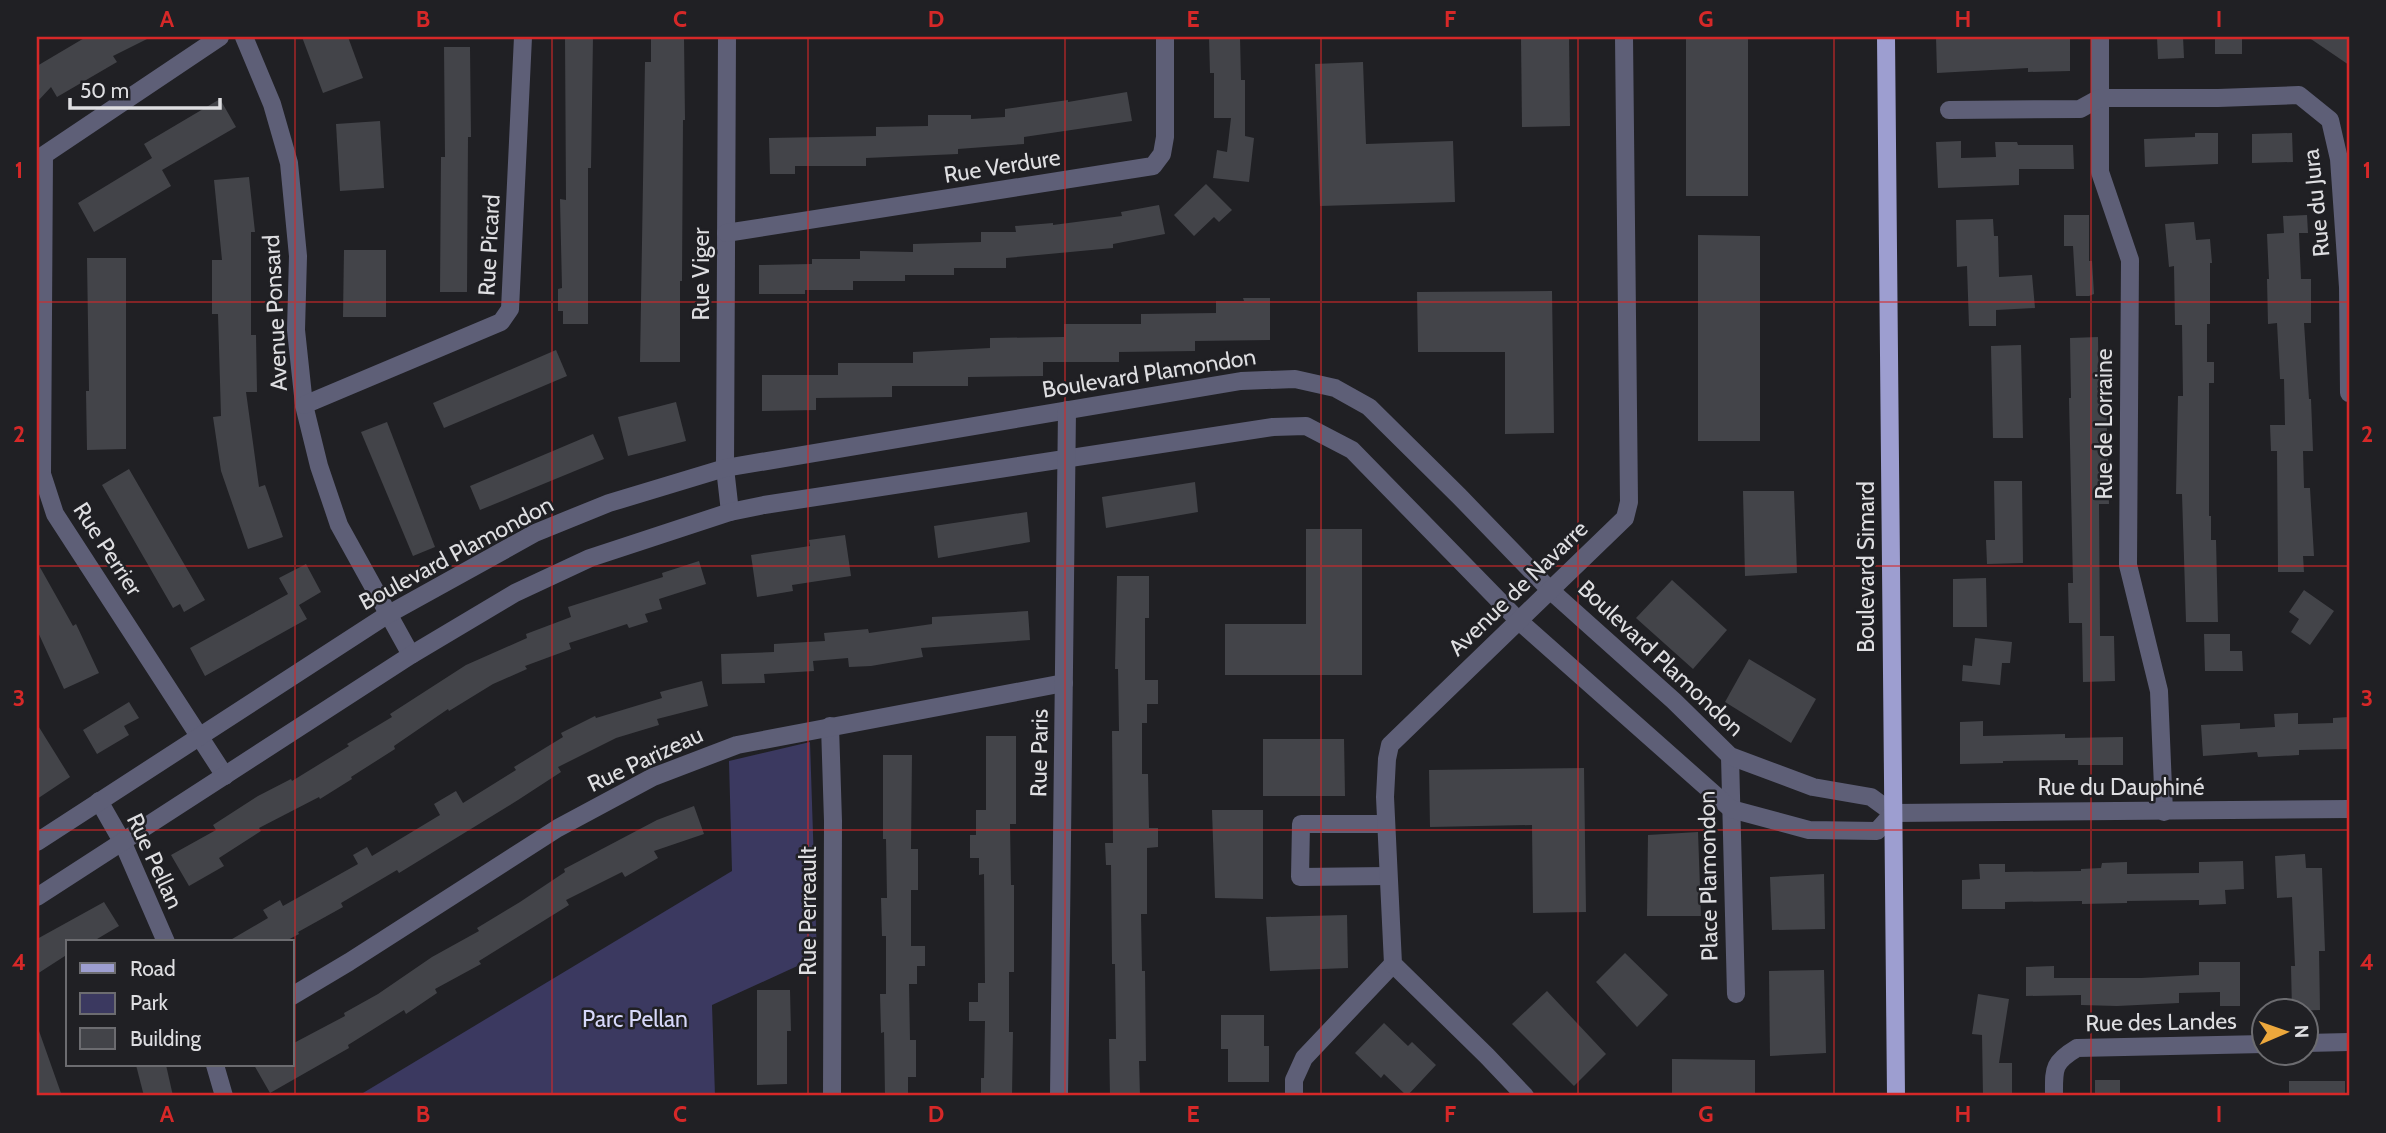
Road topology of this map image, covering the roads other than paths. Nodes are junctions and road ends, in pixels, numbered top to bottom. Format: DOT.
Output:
graph roads {
  1 [pos="220,37"];
  2 [pos="244,37"];
  3 [pos="523,37"];
  4 [pos="727,37"];
  5 [pos="1164,37"];
  6 [pos="1625,37"];
  7 [pos="1886,37"];
  8 [pos="2100,37"];
  9 [pos="2100,98"];
  10 [pos="1949,110"];
  11 [pos="726,233"];
  12 [pos="2349,393"];
  13 [pos="304,405"];
  14 [pos="1067,410"];
  15 [pos="1068,457"];
  16 [pos="725,468"];
  17 [pos="730,512"];
  18 [pos="1550,590"];
  19 [pos="387,615"];
  20 [pos="1519,621"];
  21 [pos="411,655"];
  22 [pos="1064,682"];
  23 [pos="830,726"];
  24 [pos="200,735"];
  25 [pos="1730,756"];
  26 [pos="225,776"];
  27 [pos="99,801"];
  28 [pos="1731,809"];
  29 [pos="2349,809"];
  30 [pos="2164,812"];
  31 [pos="1893,813"];
  32 [pos="1386,824"];
  33 [pos="37,842"];
  34 [pos="123,843"];
  35 [pos="1388,876"];
  36 [pos="37,897"];
  37 [pos="165,940"];
  38 [pos="1393,964"];
  39 [pos="1736,994"];
  40 [pos="294,995"];
  41 [pos="2349,1042"];
  42 [pos="2320,1043"];
  43 [pos="2250,1044"];
  44 [pos="215,1066"];
  45 [pos="224,1096"];
  46 [pos="832,1096"];
  47 [pos="1059,1096"];
  48 [pos="1294,1096"];
  49 [pos="1525,1096"];
  50 [pos="1896,1096"];
  51 [pos="2054,1096"];
  1 -- 24 [label="street, Rue Perrier"];
  2 -- 13 [label="street, Avenue Ponsard"];
  3 -- 13 [label="street, Rue Picard"];
  4 -- 11 [label="street, Rue Viger"];
  5 -- 11 [label="street, Rue Verdure"];
  6 -- 18 [label="street, Avenue de Navarre"];
  7 -- 31 [label="main road, Boulevard Simard"];
  8 -- 9 [label="street, Rue de Lorraine"];
  9 -- 10 [label="street, Rue du Jura"];
  9 -- 12 [label="street, Rue du Jura"];
  9 -- 30 [label="street, Rue de Lorraine"];
  11 -- 16 [label="street, Rue Viger"];
  13 -- 19 [label="street, Avenue Ponsard"];
  14 -- 15 [label="street, Rue Paris"];
  14 -- 16 [label="street, Boulevard Plamondon"];
  14 -- 18 [label="street, Boulevard Plamondon"];
  15 -- 17 [label="street"];
  15 -- 20 [label="street"];
  15 -- 22 [label="street, Rue Paris"];
  16 -- 17 [label="street, Rue Viger"];
  16 -- 19 [label="street, Boulevard Plamondon"];
  17 -- 21 [label="street"];
  18 -- 20 [label="street, Avenue de Navarre"];
  18 -- 25 [label="street, Boulevard Plamondon"];
  19 -- 21 [label="street, Avenue Ponsard"];
  19 -- 24 [label="street, Boulevard Plamondon"];
  20 -- 28 [label="street"];
  20 -- 32 [label="street, Avenue de Navarre"];
  21 -- 26 [label="street"];
  22 -- 23 [label="street, Rue Parizeau"];
  22 -- 47 [label="street, Rue Paris"];
  23 -- 40 [label="street, Rue Parizeau"];
  23 -- 46 [label="street, Rue Perreault"];
  24 -- 26 [label="street, Rue Perrier"];
  24 -- 27 [label="street, Boulevard Plamondon"];
  25 -- 28 [label="street, Place Plamondon"];
  25 -- 31 [label="street, Boulevard Plamondon"];
  26 -- 34 [label="street"];
  27 -- 33 [label="street, Boulevard Plamondon"];
  27 -- 34 [label="street, Rue Pellan"];
  28 -- 31 [label="street"];
  28 -- 39 [label="street, Place Plamondon"];
  29 -- 30 [label="street, Rue du Dauphiné"];
  30 -- 31 [label="street, Rue du Dauphiné"];
  31 -- 50 [label="main road, Boulevard Simard"];
  32 -- 35 [label="street, Avenue de Navarre"];
  32 -- 35 [label="street"];
  34 -- 36 [label="street"];
  34 -- 37 [label="street, Rue Pellan"];
  35 -- 38 [label="street, Avenue de Navarre"];
  38 -- 48 [label="street"];
  38 -- 49 [label="street"];
  41 -- 42 [label="street"];
  43 -- 51 [label="street, Rue des Landes"];
  44 -- 45 [label="street"];
}
